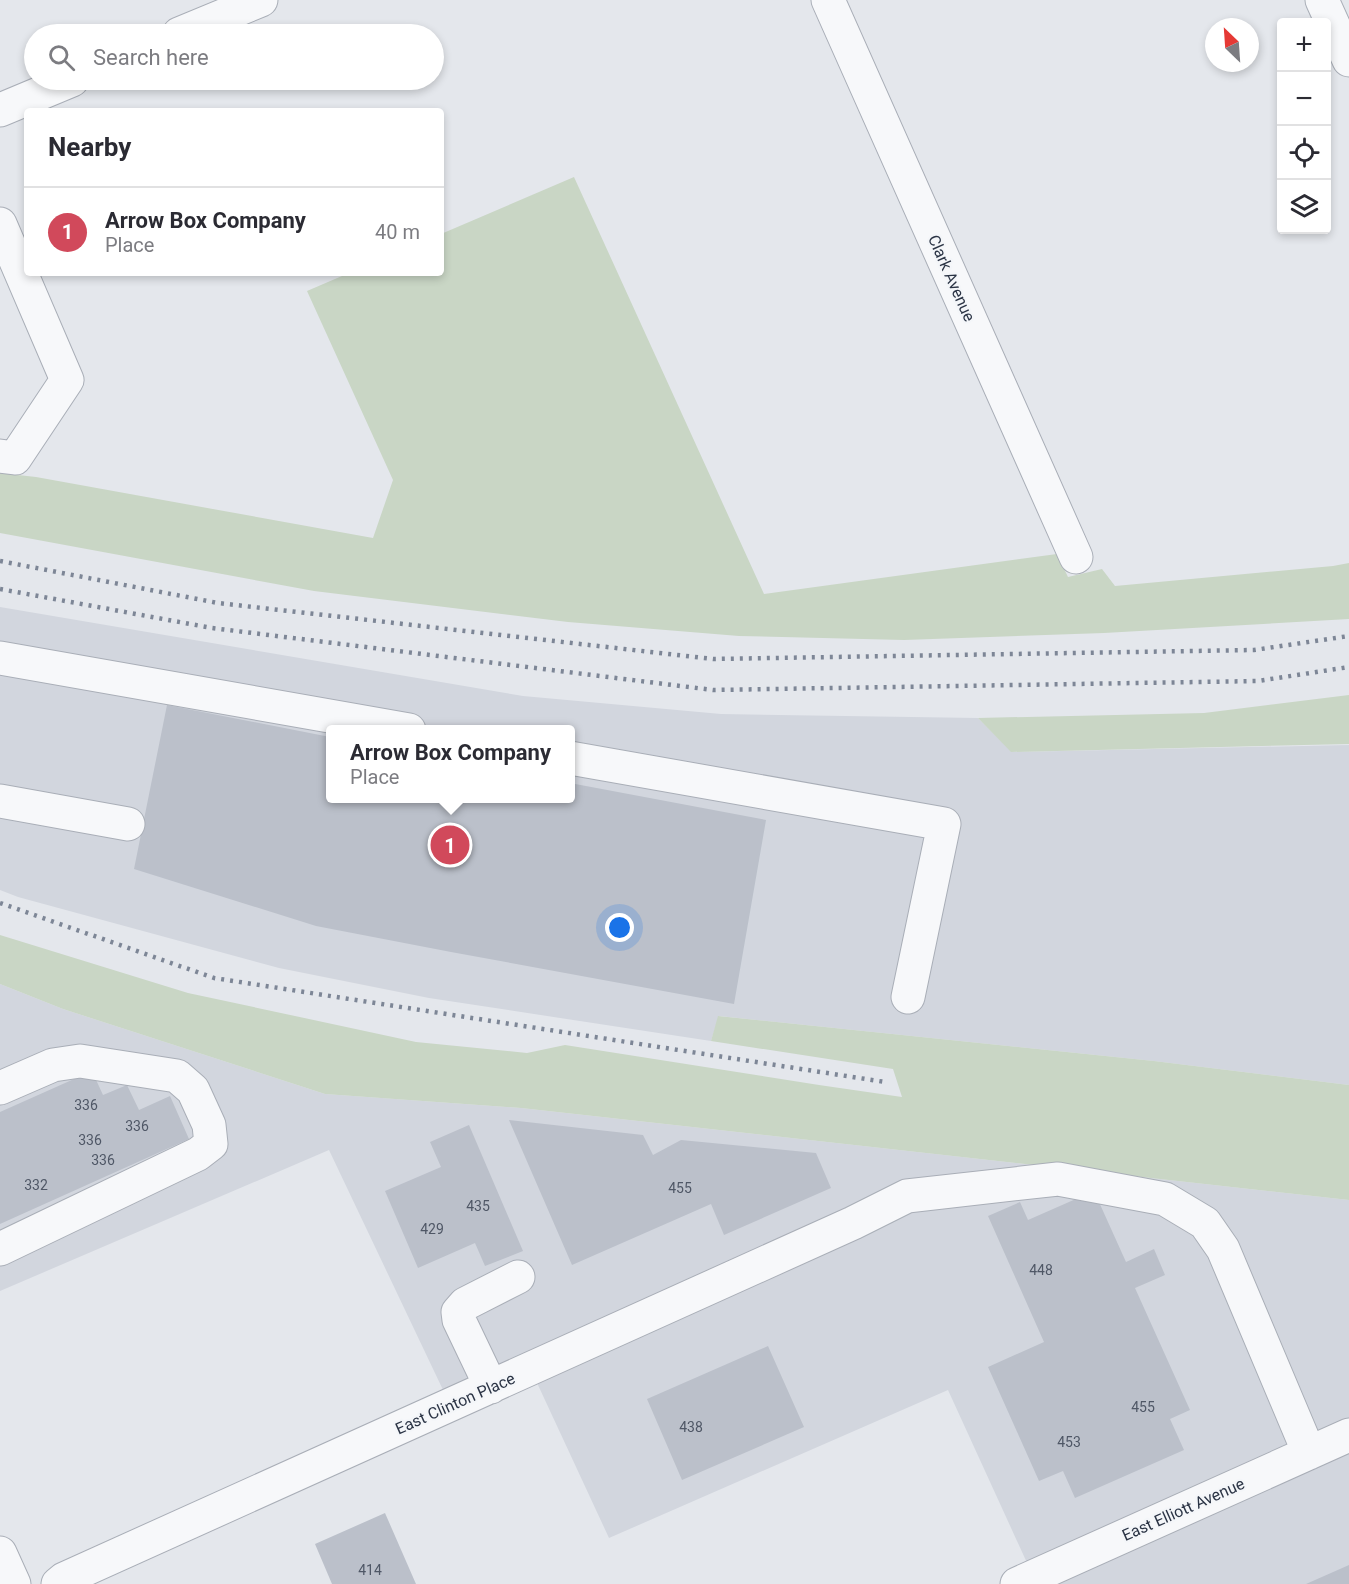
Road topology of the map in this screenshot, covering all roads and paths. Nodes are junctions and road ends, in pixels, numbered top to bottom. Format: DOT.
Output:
graph roads {
  1 [pos="261,0"];
  2 [pos="828,0"];
  3 [pos="1322,0"];
  4 [pos="203,24"];
  5 [pos="1349,60"];
  6 [pos="48,90"];
  7 [pos="0,110"];
  8 [pos="0,224"];
  9 [pos="0,456"];
  10 [pos="1076,557"];
  11 [pos="0,658"];
  12 [pos="386,725"];
  13 [pos="575,759"];
  14 [pos="0,801"];
  15 [pos="128,824"];
  16 [pos="908,997"];
  17 [pos="0,1088"];
  18 [pos="0,1249"];
  19 [pos="518,1277"];
  20 [pos="490,1387"];
  21 [pos="1349,1435"];
  22 [pos="1309,1453"];
  23 [pos="0,1553"];
  24 [pos="14,1584"];
  25 [pos="58,1584"];
  26 [pos="1017,1584"];
  1 -- 4 [label="street"];
  2 -- 10 [label="street, Clark Avenue"];
  3 -- 5 [label="street"];
  6 -- 7 [label="street"];
  8 -- 9 [label="street"];
  11 -- 12 [label="street"];
  13 -- 16 [label="street"];
  14 -- 15 [label="street"];
  17 -- 18 [label="street"];
  19 -- 20 [label="street"];
  20 -- 22 [label="street, East Clinton Place"];
  20 -- 25 [label="street, East Clinton Place"];
  21 -- 22 [label="street, East Elliott Avenue"];
  22 -- 26 [label="street, East Elliott Avenue"];
  23 -- 24 [label="street"];
}
